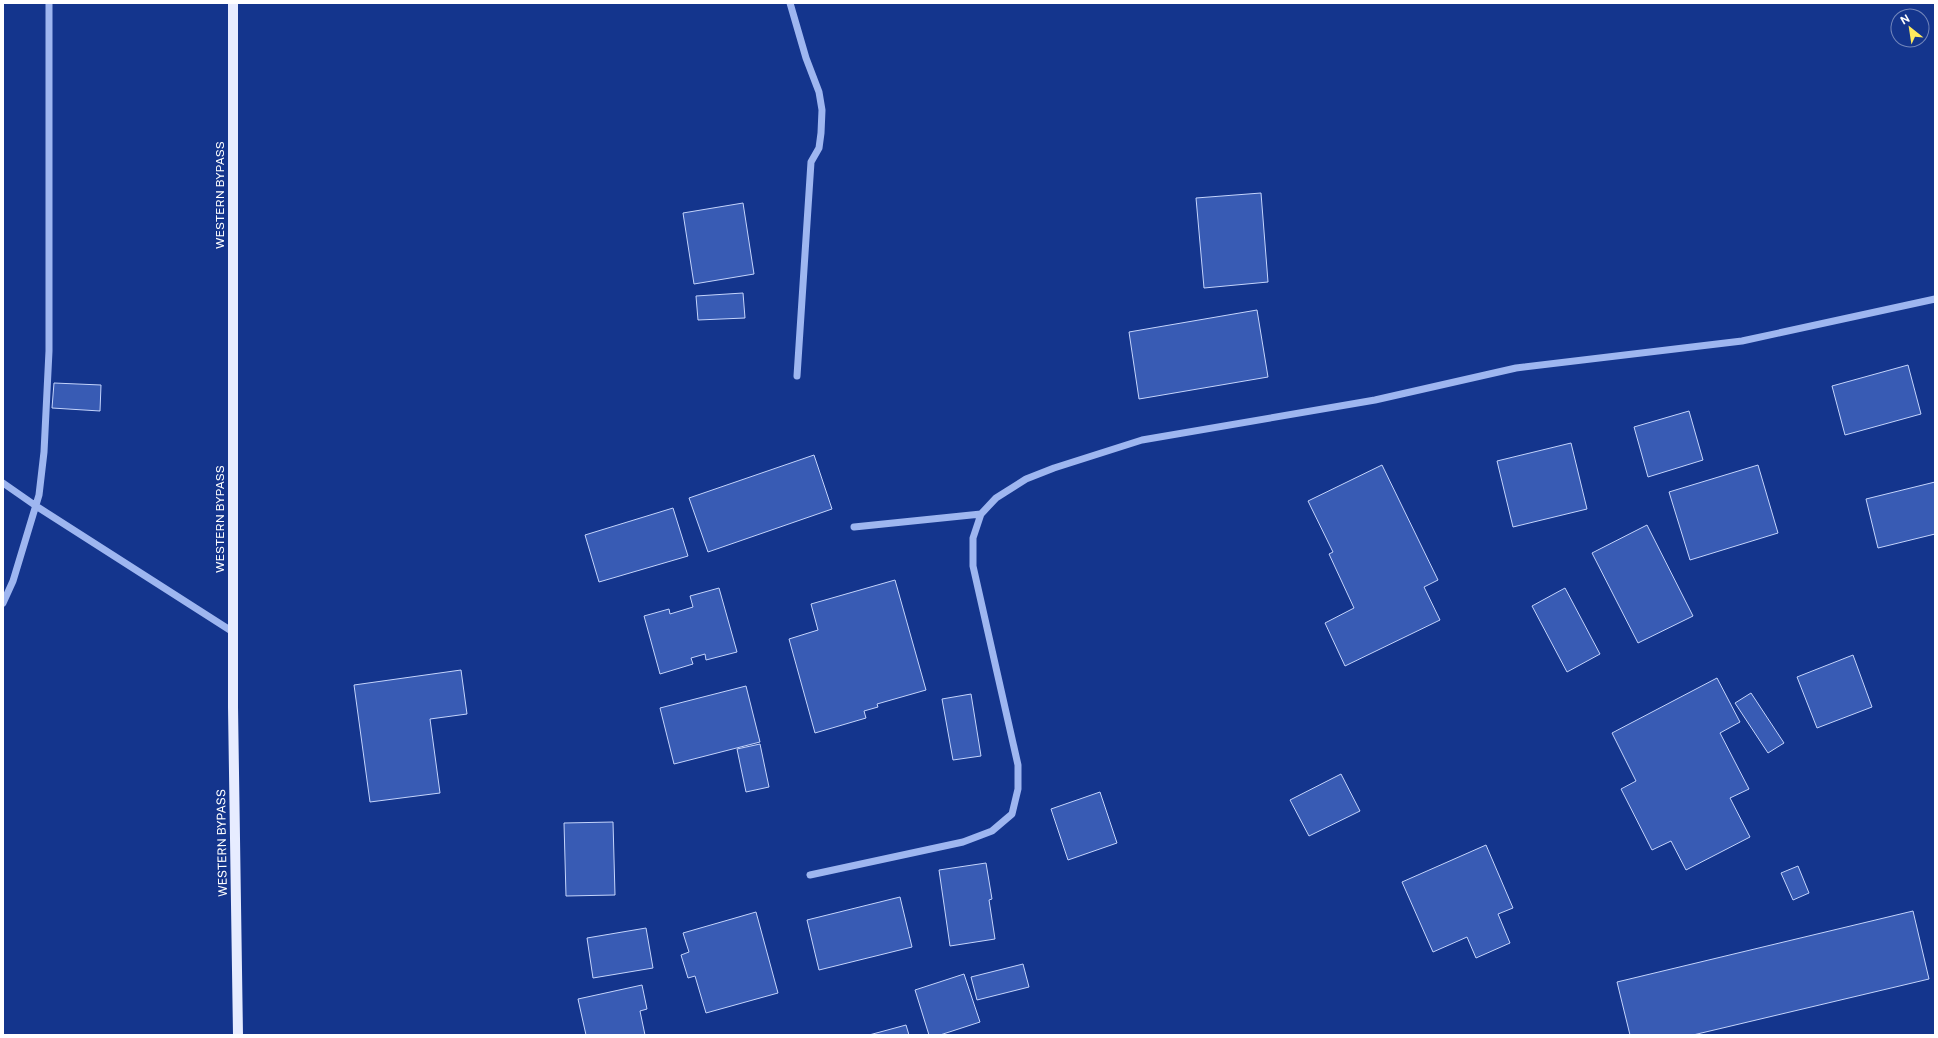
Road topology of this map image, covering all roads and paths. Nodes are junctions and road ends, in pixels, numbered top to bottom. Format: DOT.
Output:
graph roads {
  1 [pos="49,3"];
  2 [pos="233,3"];
  3 [pos="790,3"];
  4 [pos="1935,299"];
  5 [pos="797,376"];
  6 [pos="3,483"];
  7 [pos="36,506"];
  8 [pos="981,514"];
  9 [pos="854,527"];
  10 [pos="3,603"];
  11 [pos="232,632"];
  12 [pos="810,875"];
  13 [pos="238,1035"];
  1 -- 7 [label="street"];
  2 -- 11 [label="main road, WESTERN BYPASS"];
  3 -- 5 [label="street"];
  4 -- 8 [label="street"];
  6 -- 7 [label="street"];
  7 -- 10 [label="street"];
  7 -- 11 [label="street"];
  8 -- 9 [label="street"];
  8 -- 12 [label="street"];
  11 -- 13 [label="main road, WESTERN BYPASS"];
}
